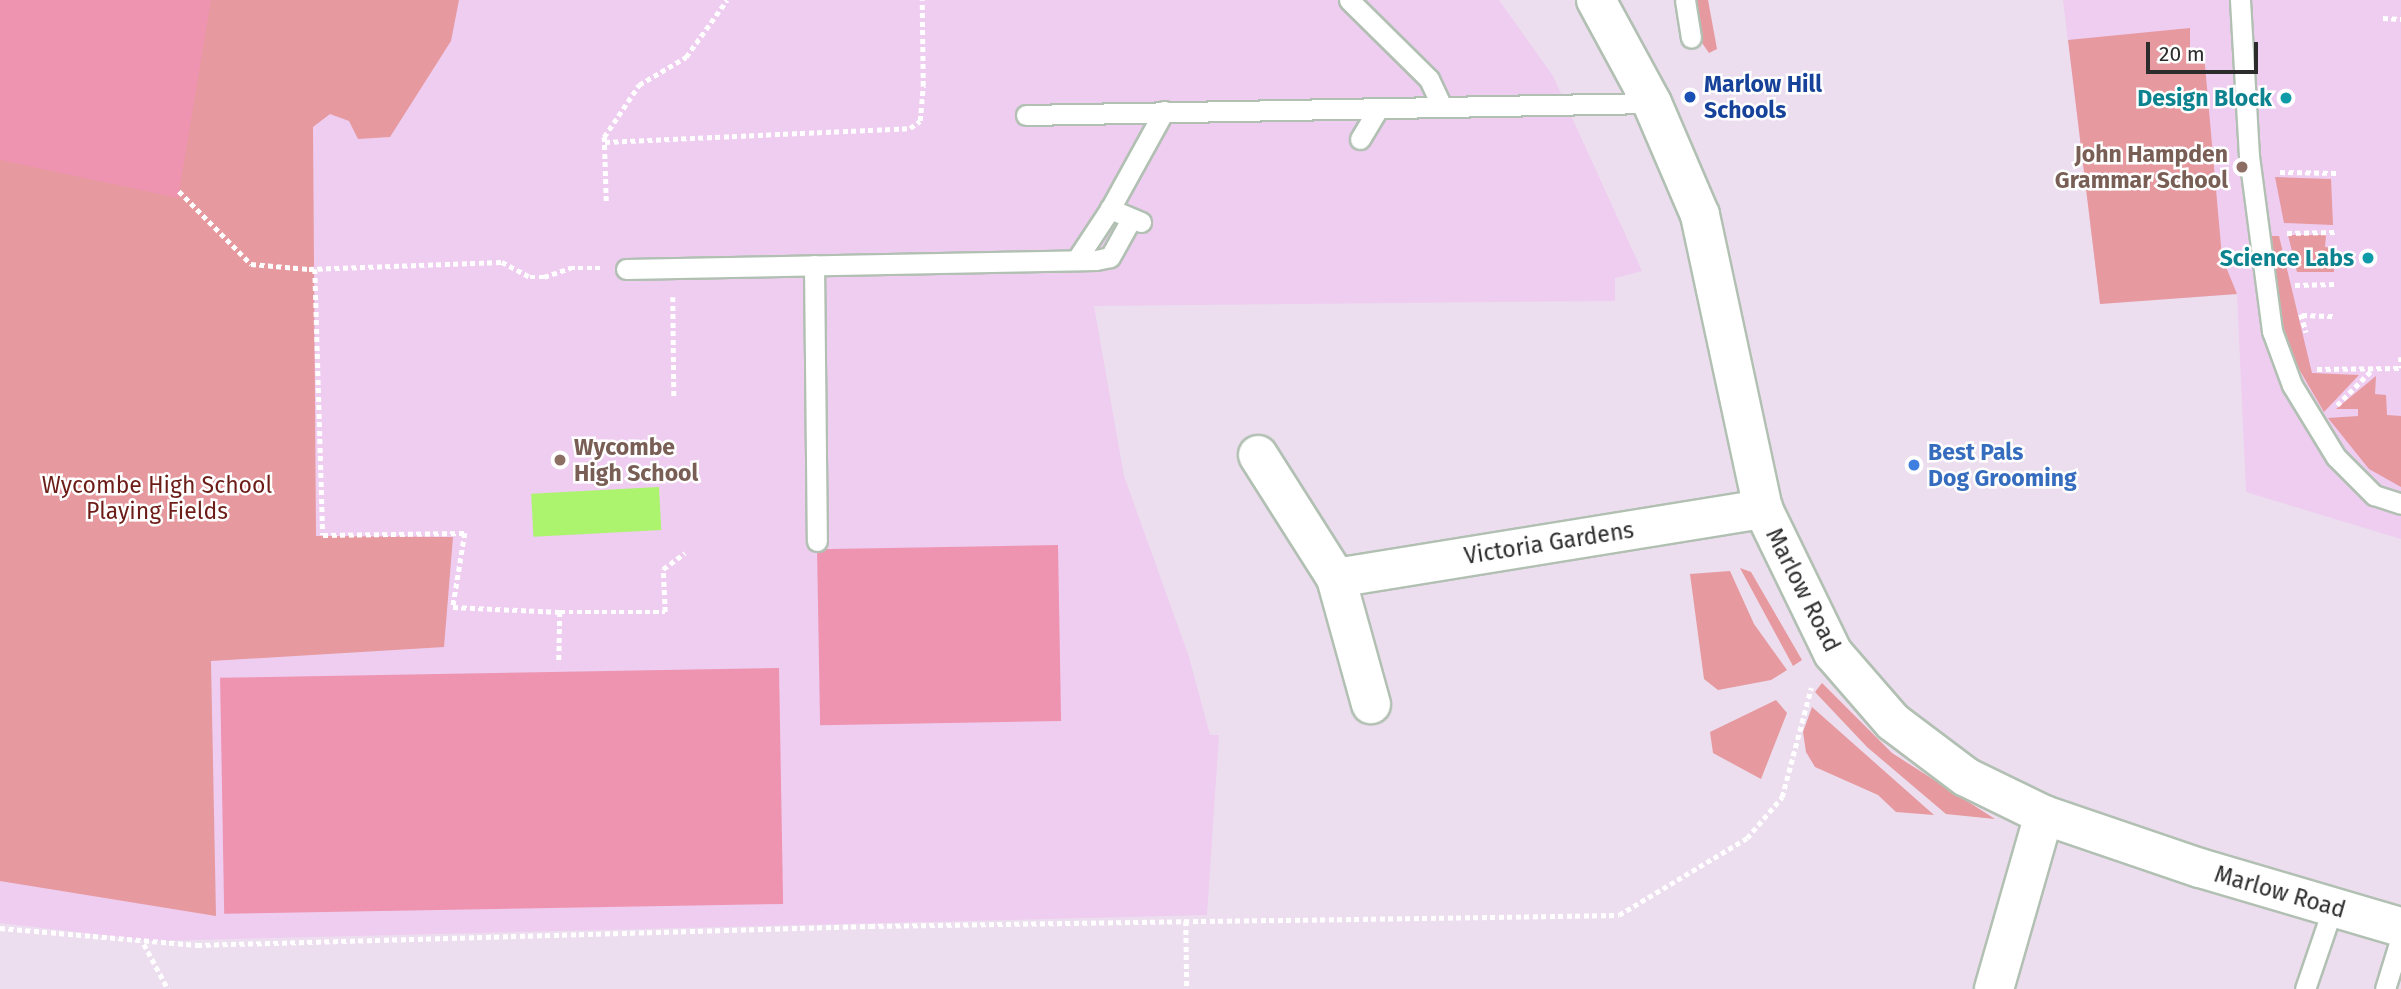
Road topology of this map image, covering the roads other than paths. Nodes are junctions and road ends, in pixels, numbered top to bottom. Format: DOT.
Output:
graph roads {
  1 [pos="1349,0"];
  2 [pos="1597,0"];
  3 [pos="1685,0"];
  4 [pos="2240,0"];
  5 [pos="1691,38"];
  6 [pos="1651,103"];
  7 [pos="1442,107"];
  8 [pos="1164,111"];
  9 [pos="1377,111"];
  10 [pos="1026,115"];
  11 [pos="1360,139"];
  12 [pos="1110,209"];
  13 [pos="1077,259"];
  14 [pos="814,265"];
  15 [pos="617,268"];
  16 [pos="1258,455"];
  17 [pos="2401,504"];
  18 [pos="1763,509"];
  19 [pos="817,541"];
  20 [pos="1336,578"];
  21 [pos="1371,704"];
  22 [pos="2044,815"];
  23 [pos="2333,907"];
  24 [pos="2401,927"];
  25 [pos="2401,937"];
  26 [pos="1994,989"];
  27 [pos="2305,989"];
  28 [pos="2385,989"];
  1 -- 7 [label="lane"];
  2 -- 6 [label="street, Marlow Road"];
  3 -- 5 [label="lane"];
  4 -- 17 [label="lane"];
  6 -- 7 [label="lane"];
  6 -- 18 [label="street, Marlow Road"];
  7 -- 9 [label="lane"];
  8 -- 9 [label="lane"];
  8 -- 10 [label="lane"];
  8 -- 12 [label="lane"];
  9 -- 11 [label="lane"];
  12 -- 13 [label="lane"];
  12 -- 13 [label="lane"];
  13 -- 14 [label="lane"];
  14 -- 15 [label="lane"];
  14 -- 19 [label="lane"];
  16 -- 20 [label="street"];
  18 -- 20 [label="street, Victoria Gardens"];
  18 -- 22 [label="street, Marlow Road"];
  20 -- 21 [label="street"];
  22 -- 23 [label="street, Marlow Road"];
  22 -- 26 [label="street"];
  23 -- 24 [label="street, Marlow Road"];
  23 -- 27 [label="lane"];
  25 -- 28 [label="lane"];
}
